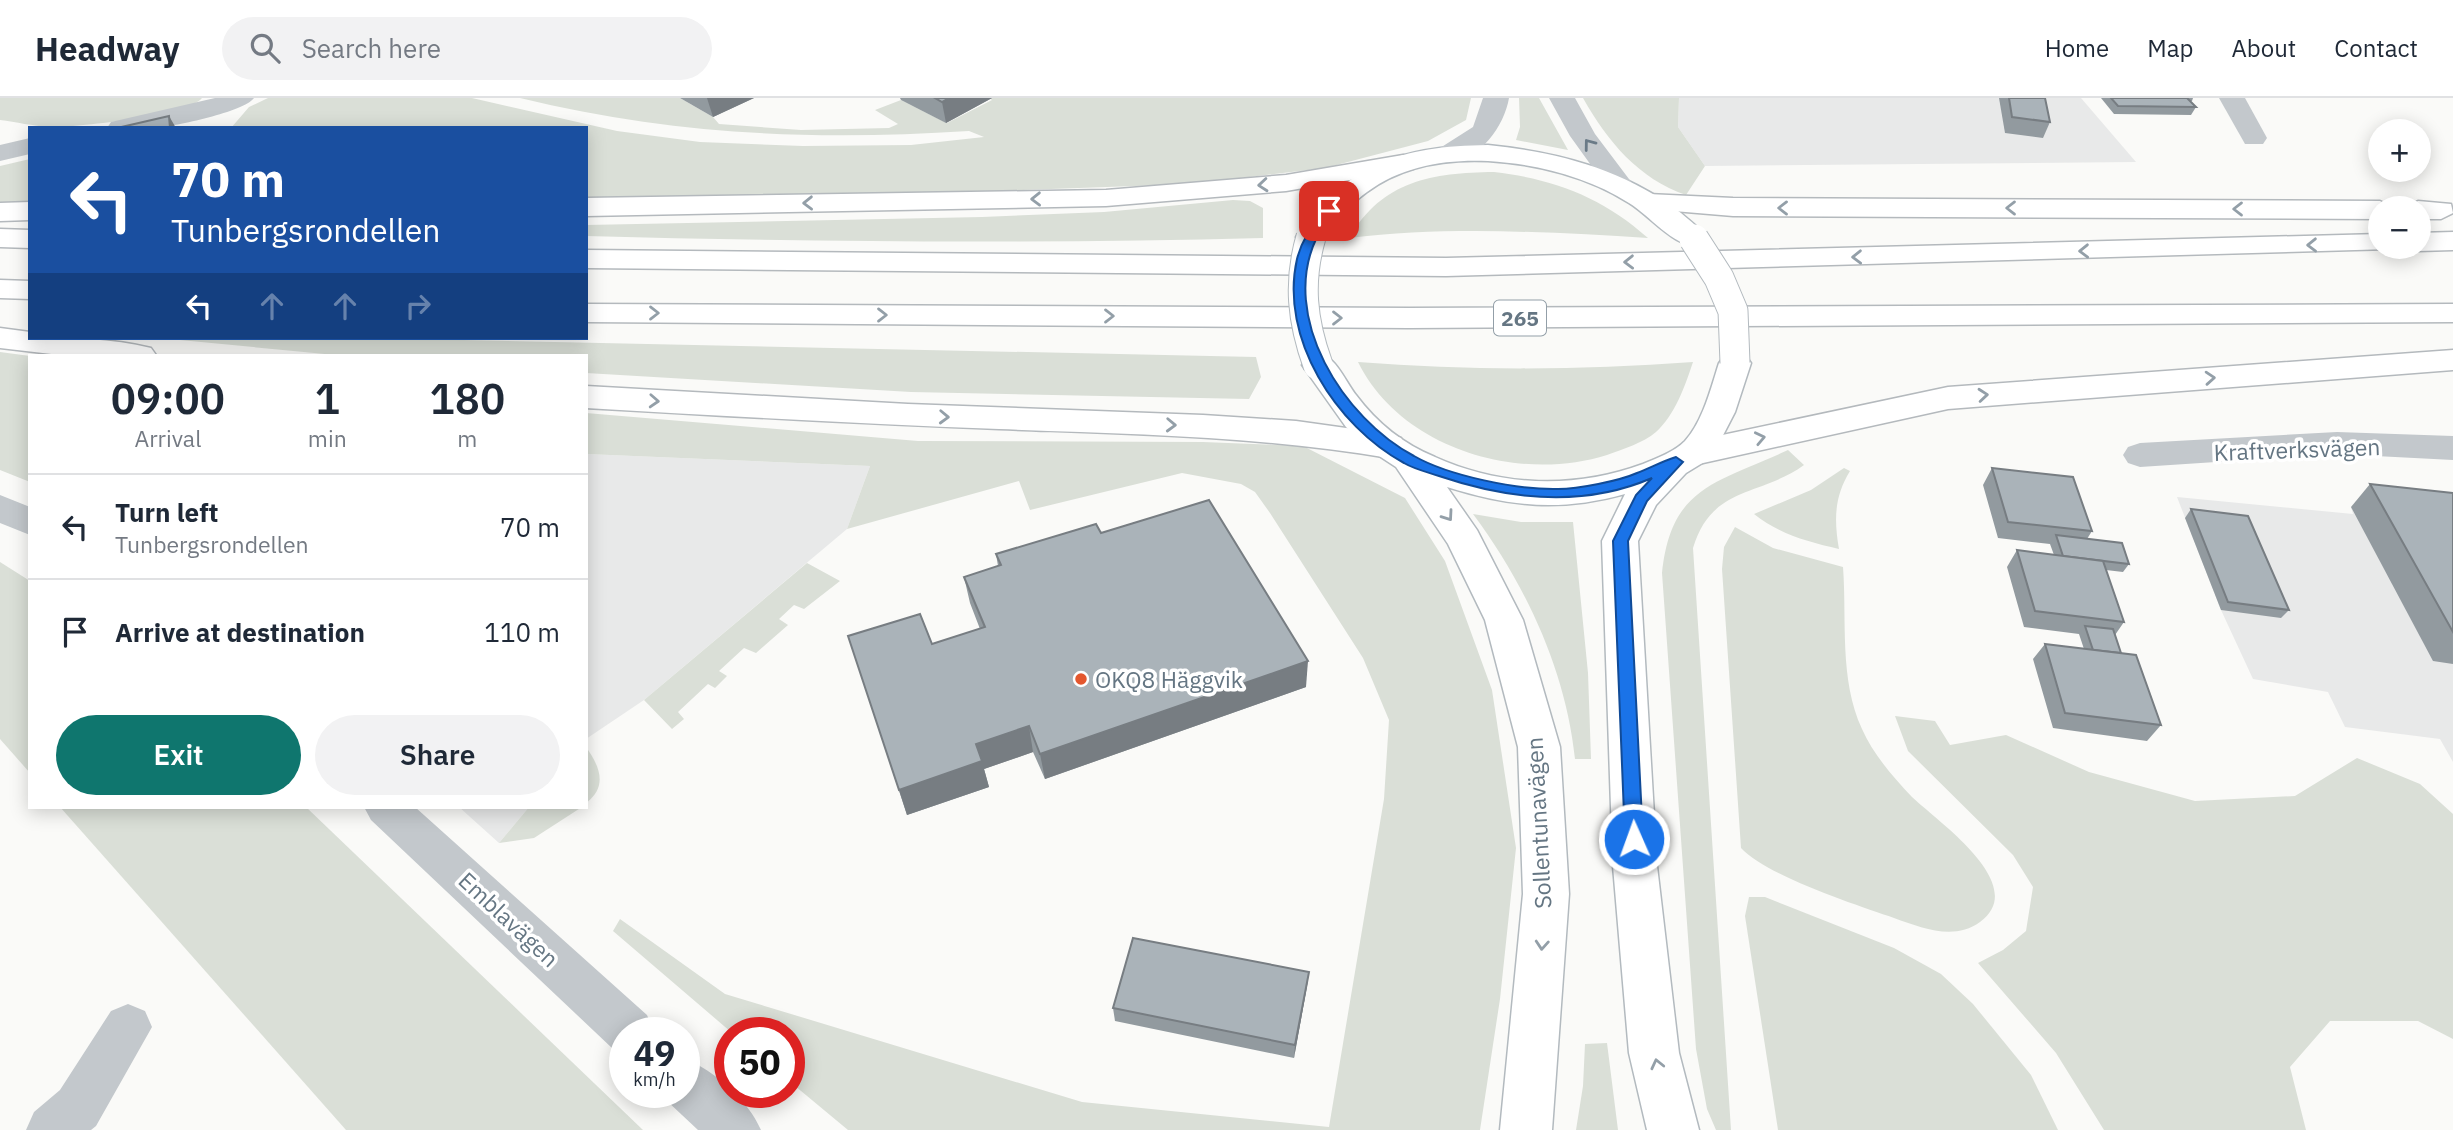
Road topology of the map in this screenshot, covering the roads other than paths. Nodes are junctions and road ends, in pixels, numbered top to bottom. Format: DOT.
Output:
graph roads {
  1 [pos="241,98"];
  2 [pos="1496,98"];
  3 [pos="1562,98"];
  4 [pos="2232,98"];
  5 [pos="129,126"];
  6 [pos="2255,138"];
  7 [pos="28,146"];
  8 [pos="0,153"];
  9 [pos="1450,154"];
  10 [pos="1403,163"];
  11 [pos="1622,187"];
  12 [pos="1648,202"];
  13 [pos="588,207"];
  14 [pos="2368,210"];
  15 [pos="28,211"];
  16 [pos="0,212"];
  17 [pos="0,238"];
  18 [pos="28,239"];
  19 [pos="2431,242"];
  20 [pos="2453,242"];
  21 [pos="2368,243"];
  22 [pos="588,259"];
  23 [pos="0,289"];
  24 [pos="28,290"];
  25 [pos="588,313"];
  26 [pos="2453,313"];
  27 [pos="0,338"];
  28 [pos="132,354"];
  29 [pos="2453,360"];
  30 [pos="588,397"];
  31 [pos="2453,449"];
  32 [pos="1399,453"];
  33 [pos="2140,456"];
  34 [pos="1685,457"];
  35 [pos="0,508"];
  36 [pos="28,521"];
  37 [pos="388,809"];
  38 [pos="614,1017"];
  39 [pos="128,1027"];
  40 [pos="700,1098"];
  41 [pos="52,1130"];
  42 [pos="735,1130"];
  43 [pos="1526,1130"];
  44 [pos="1673,1130"];
  1 -- 5 [label="street"];
  2 -- 9 [label="street"];
  11 -- 3 [label="street, one-way"];
  4 -- 6 [label="street"];
  7 -- 8 [label="street"];
  9 -- 10 [label="main road"];
  9 -- 11 [label="main road"];
  10 -- 13 [label="main road, one-way"];
  10 -- 32 [label="main road, bridge"];
  11 -- 12 [label="main road"];
  14 -- 12 [label="main road, one-way"];
  12 -- 34 [label="main road, bridge"];
  15 -- 16 [label="main road"];
  17 -- 18 [label="main road"];
  19 -- 20 [label="main road"];
  21 -- 22 [label="main road, one-way"];
  23 -- 24 [label="main road"];
  25 -- 26 [label="main road, 265, one-way"];
  27 -- 28 [label="main road"];
  34 -- 29 [label="main road, one-way"];
  30 -- 32 [label="main road, one-way"];
  31 -- 33 [label="street, Kraftverksvägen"];
  32 -- 34 [label="main road"];
  32 -- 43 [label="main road, Sollentunavägen, one-way"];
  44 -- 34 [label="main road, one-way"];
  35 -- 36 [label="street"];
  37 -- 38 [label="street, Emblavägen"];
  39 -- 41 [label="street"];
  40 -- 42 [label="street"];
}
